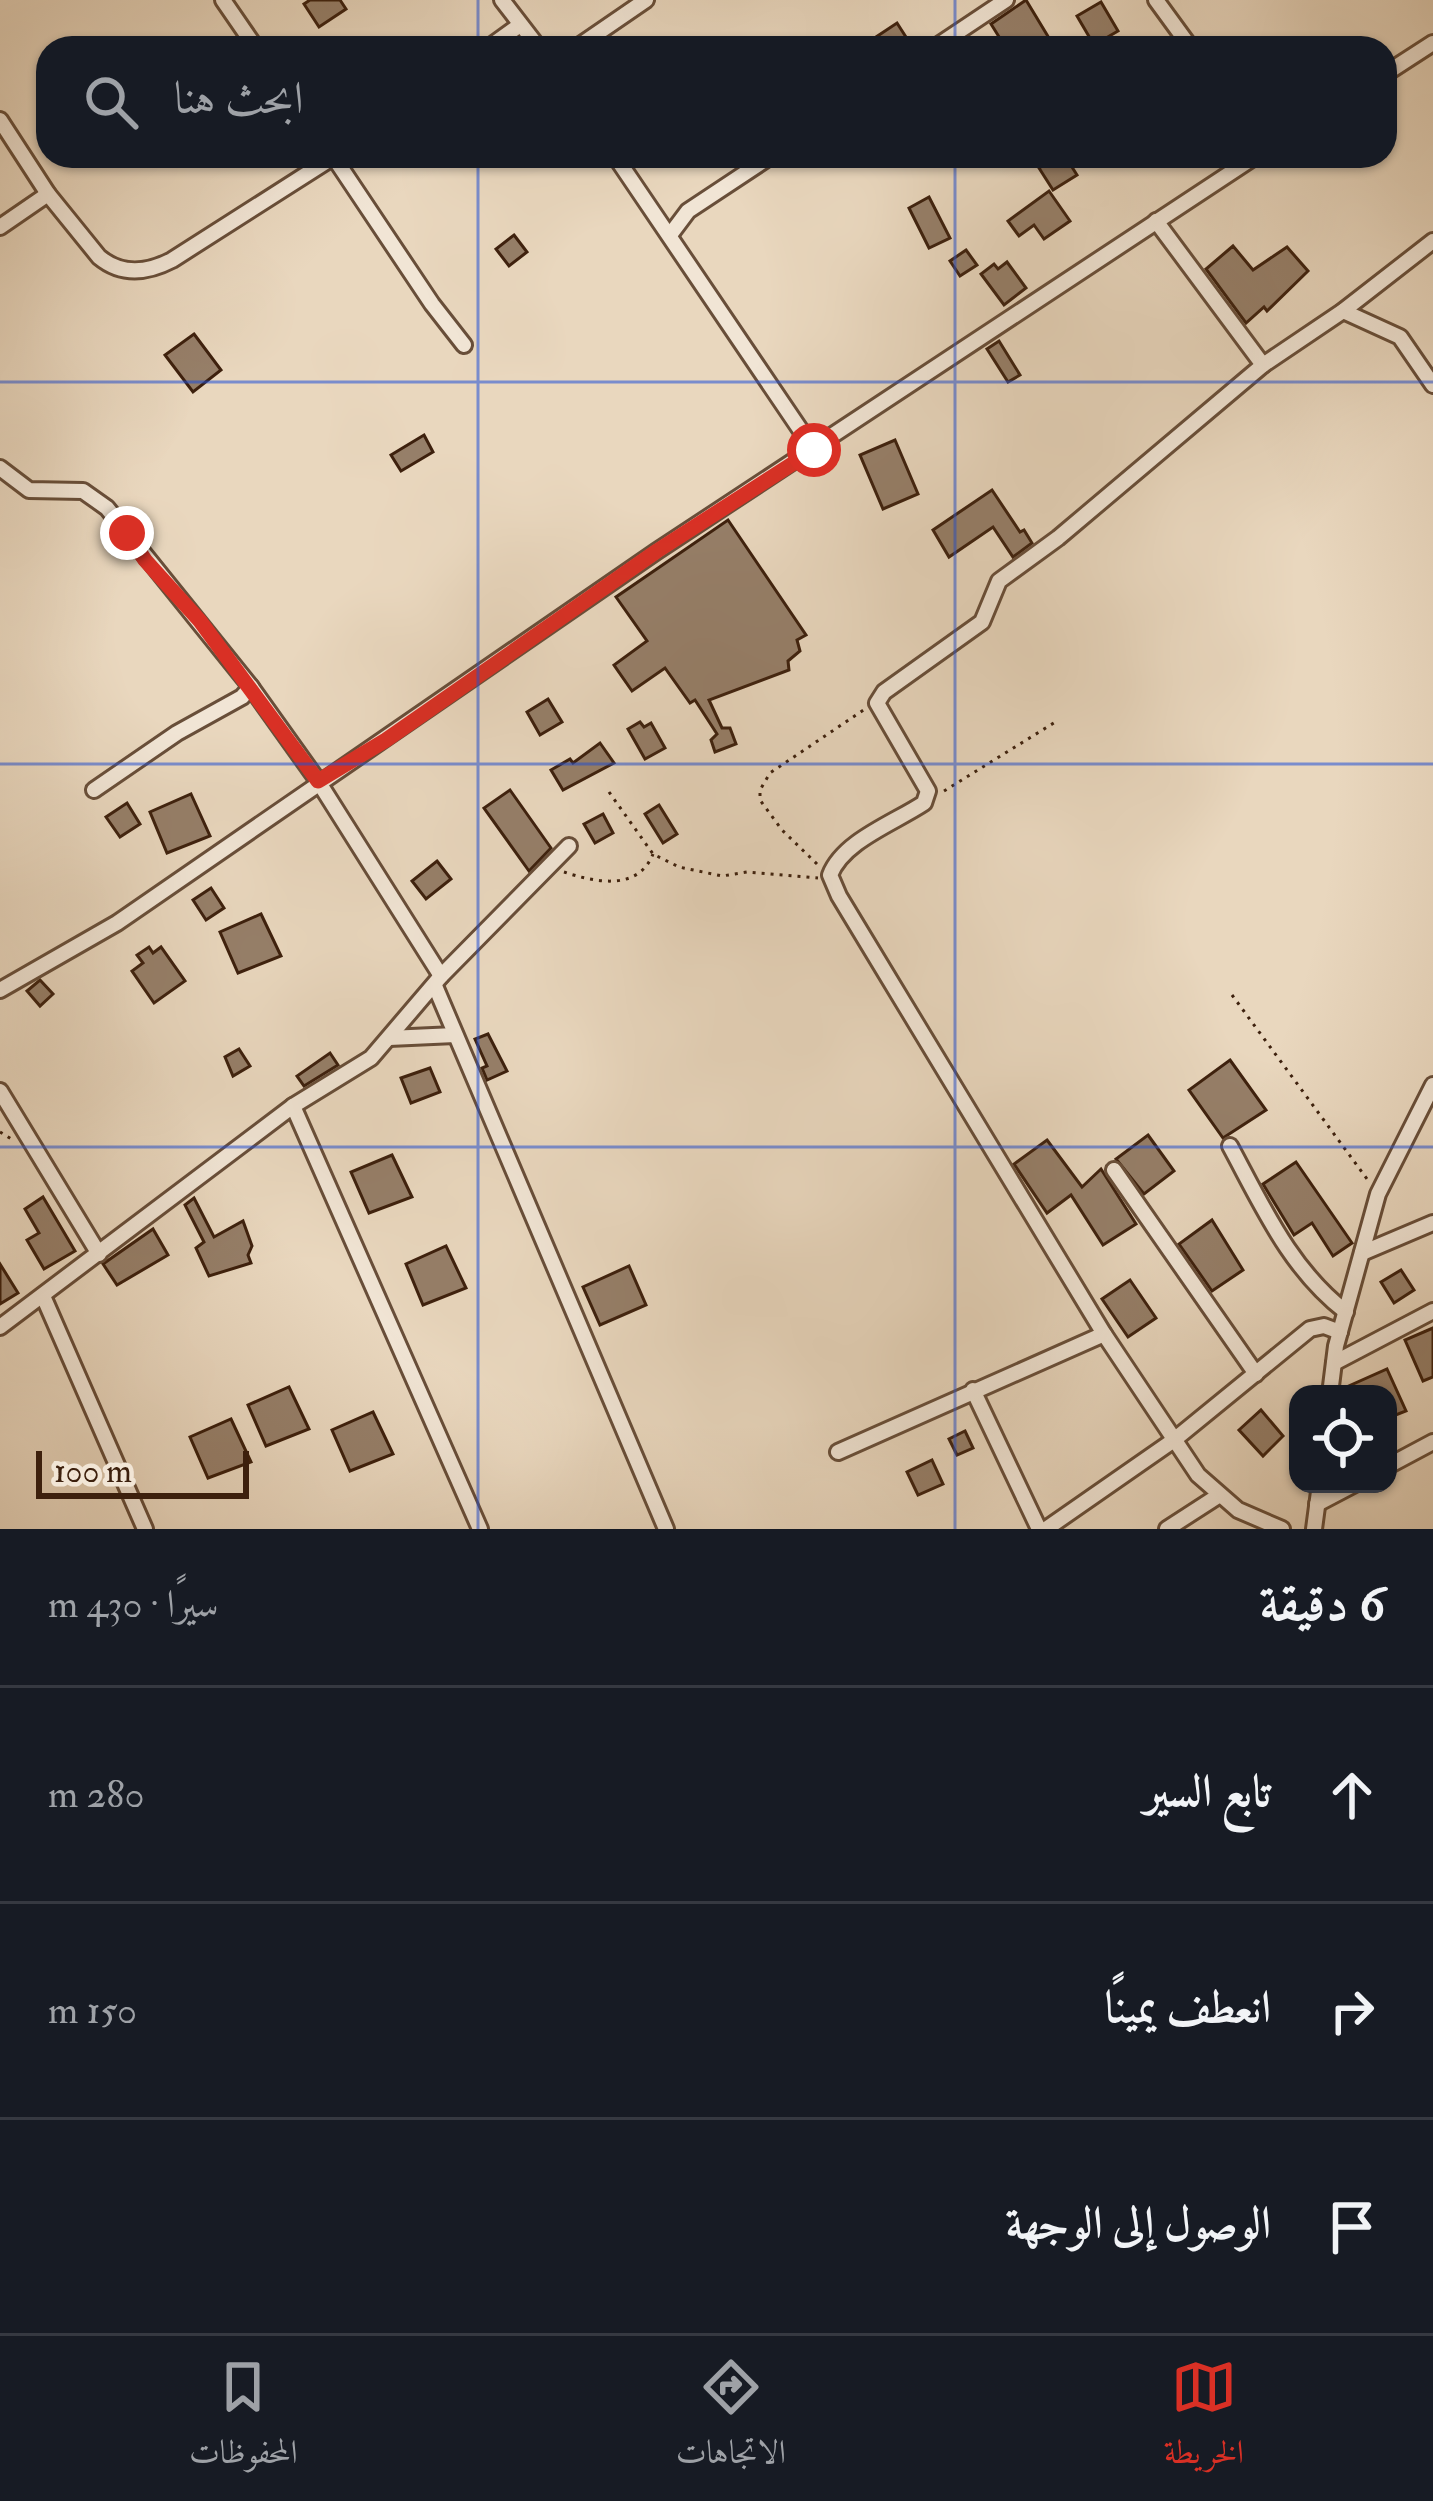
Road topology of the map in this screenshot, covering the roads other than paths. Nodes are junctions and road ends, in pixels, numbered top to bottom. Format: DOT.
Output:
graph roads {
  1 [pos="223,0"];
  2 [pos="502,0"];
  3 [pos="646,0"];
  4 [pos="1006,0"];
  5 [pos="1156,0"];
  6 [pos="520,25"];
  7 [pos="248,36"];
  8 [pos="505,36"];
  9 [pos="529,36"];
  10 [pos="593,36"];
  11 [pos="952,36"];
  12 [pos="1182,36"];
  13 [pos="1433,43"];
  14 [pos="1397,66"];
  15 [pos="0,120"];
  16 [pos="315,168"];
  17 [pos="342,168"];
  18 [pos="623,168"];
  19 [pos="753,168"];
  20 [pos="1238,168"];
  21 [pos="48,194"];
  22 [pos="1156,221"];
  23 [pos="0,226"];
  24 [pos="670,235"];
  25 [pos="1433,241"];
  26 [pos="1343,311"];
  27 [pos="464,345"];
  28 [pos="1264,365"];
  29 [pos="1433,385"];
  30 [pos="814,450"];
  31 [pos="0,469"];
  32 [pos="251,687"];
  33 [pos="318,781"];
  34 [pos="94,790"];
  35 [pos="569,846"];
  36 [pos="438,981"];
  37 [pos="0,990"];
  38 [pos="455,1035"];
  39 [pos="388,1038"];
  40 [pos="1433,1085"];
  41 [pos="0,1091"];
  42 [pos="293,1106"];
  43 [pos="1230,1146"];
  44 [pos="1114,1170"];
  45 [pos="1433,1223"];
  46 [pos="1362,1252"];
  47 [pos="99,1254"];
  48 [pos="43,1296"];
  49 [pos="1433,1311"];
  50 [pos="1346,1312"];
  51 [pos="0,1327"];
  52 [pos="1340,1332"];
  53 [pos="1104,1334"];
  54 [pos="1334,1363"];
  55 [pos="1256,1373"];
  56 [pos="1331,1385"];
  57 [pos="974,1390"];
  58 [pos="1174,1440"];
  59 [pos="1433,1442"];
  60 [pos="838,1452"];
  61 [pos="1397,1461"];
  62 [pos="1319,1493"];
  63 [pos="1337,1493"];
  64 [pos="1219,1496"];
  65 [pos="1317,1504"];
  66 [pos="146,1529"];
  67 [pos="480,1529"];
  68 [pos="666,1529"];
  69 [pos="1042,1529"];
  70 [pos="1167,1529"];
  71 [pos="1282,1529"];
  72 [pos="1314,1529"];
  1 -- 7 [label="street"];
  2 -- 6 [label="street"];
  3 -- 10 [label="street"];
  4 -- 11 [label="street"];
  5 -- 12 [label="street"];
  6 -- 8 [label="street"];
  6 -- 9 [label="street"];
  13 -- 14 [label="street"];
  15 -- 21 [label="street"];
  16 -- 21 [label="street"];
  17 -- 27 [label="street"];
  18 -- 24 [label="street"];
  19 -- 24 [label="street"];
  20 -- 22 [label="street"];
  21 -- 23 [label="street"];
  22 -- 28 [label="street"];
  22 -- 30 [label="street"];
  24 -- 30 [label="street"];
  25 -- 26 [label="street"];
  26 -- 28 [label="street"];
  26 -- 29 [label="street"];
  28 -- 53 [label="street"];
  30 -- 33 [label="street"];
  31 -- 32 [label="street"];
  32 -- 33 [label="street"];
  32 -- 34 [label="street"];
  33 -- 36 [label="street"];
  33 -- 37 [label="street"];
  35 -- 36 [label="street"];
  36 -- 38 [label="street"];
  36 -- 39 [label="street"];
  38 -- 39 [label="street"];
  38 -- 68 [label="street"];
  39 -- 42 [label="street"];
  40 -- 46 [label="street"];
  41 -- 47 [label="street"];
  42 -- 47 [label="street"];
  42 -- 67 [label="street"];
  43 -- 50 [label="street"];
  44 -- 55 [label="street"];
  45 -- 46 [label="street"];
  46 -- 50 [label="street"];
  47 -- 48 [label="street"];
  48 -- 51 [label="street"];
  48 -- 66 [label="street"];
  49 -- 54 [label="street"];
  50 -- 52 [label="street"];
  52 -- 54 [label="street"];
  52 -- 55 [label="street"];
  53 -- 57 [label="street"];
  53 -- 58 [label="street"];
  54 -- 56 [label="street"];
  55 -- 58 [label="street"];
  57 -- 60 [label="street"];
  57 -- 69 [label="street"];
  58 -- 64 [label="street"];
  58 -- 69 [label="street"];
  59 -- 61 [label="street"];
  62 -- 65 [label="street"];
  63 -- 65 [label="street"];
  64 -- 70 [label="street"];
  64 -- 71 [label="street"];
  65 -- 72 [label="street"];
}
